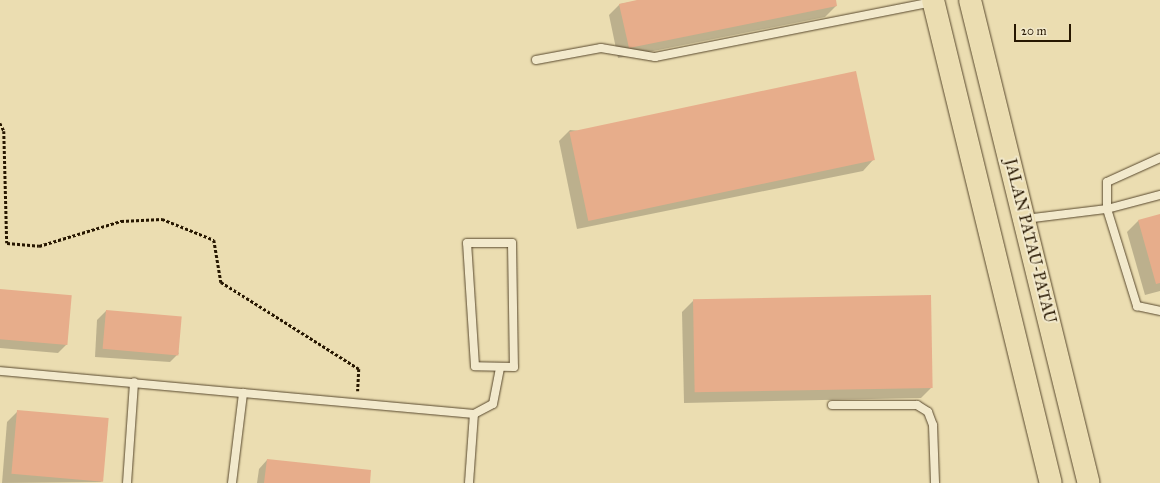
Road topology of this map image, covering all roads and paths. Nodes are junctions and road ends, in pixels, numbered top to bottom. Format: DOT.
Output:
graph roads {
  1 [pos="970,0"];
  2 [pos="934,1"];
  3 [pos="536,60"];
  4 [pos="0,123"];
  5 [pos="1160,158"];
  6 [pos="1160,195"];
  7 [pos="1107,209"];
  8 [pos="1024,219"];
  9 [pos="990,225"];
  10 [pos="1160,311"];
  11 [pos="500,370"];
  12 [pos="0,371"];
  13 [pos="134,382"];
  14 [pos="243,393"];
  15 [pos="357,403"];
  16 [pos="832,405"];
  17 [pos="474,414"];
  18 [pos="127,483"];
  19 [pos="232,483"];
  20 [pos="469,483"];
  21 [pos="935,483"];
  22 [pos="1051,483"];
  23 [pos="1089,483"];
  1 -- 8 [label="main road, JALAN PATAU-PATAU"];
  2 -- 3 [label="lane"];
  2 -- 9 [label="main road"];
  4 -- 15 [label="path"];
  5 -- 7 [label="lane"];
  6 -- 7 [label="lane"];
  7 -- 8 [label="lane"];
  7 -- 10 [label="lane"];
  8 -- 9 [label="main road"];
  8 -- 23 [label="main road, JALAN PATAU-PATAU"];
  9 -- 22 [label="main road"];
  11 -- 11 [label="lane"];
  11 -- 17 [label="lane"];
  12 -- 13 [label="lane"];
  13 -- 14 [label="lane"];
  13 -- 18 [label="lane"];
  14 -- 15 [label="lane"];
  14 -- 19 [label="lane"];
  15 -- 17 [label="lane"];
  16 -- 21 [label="lane"];
  17 -- 20 [label="lane"];
}
